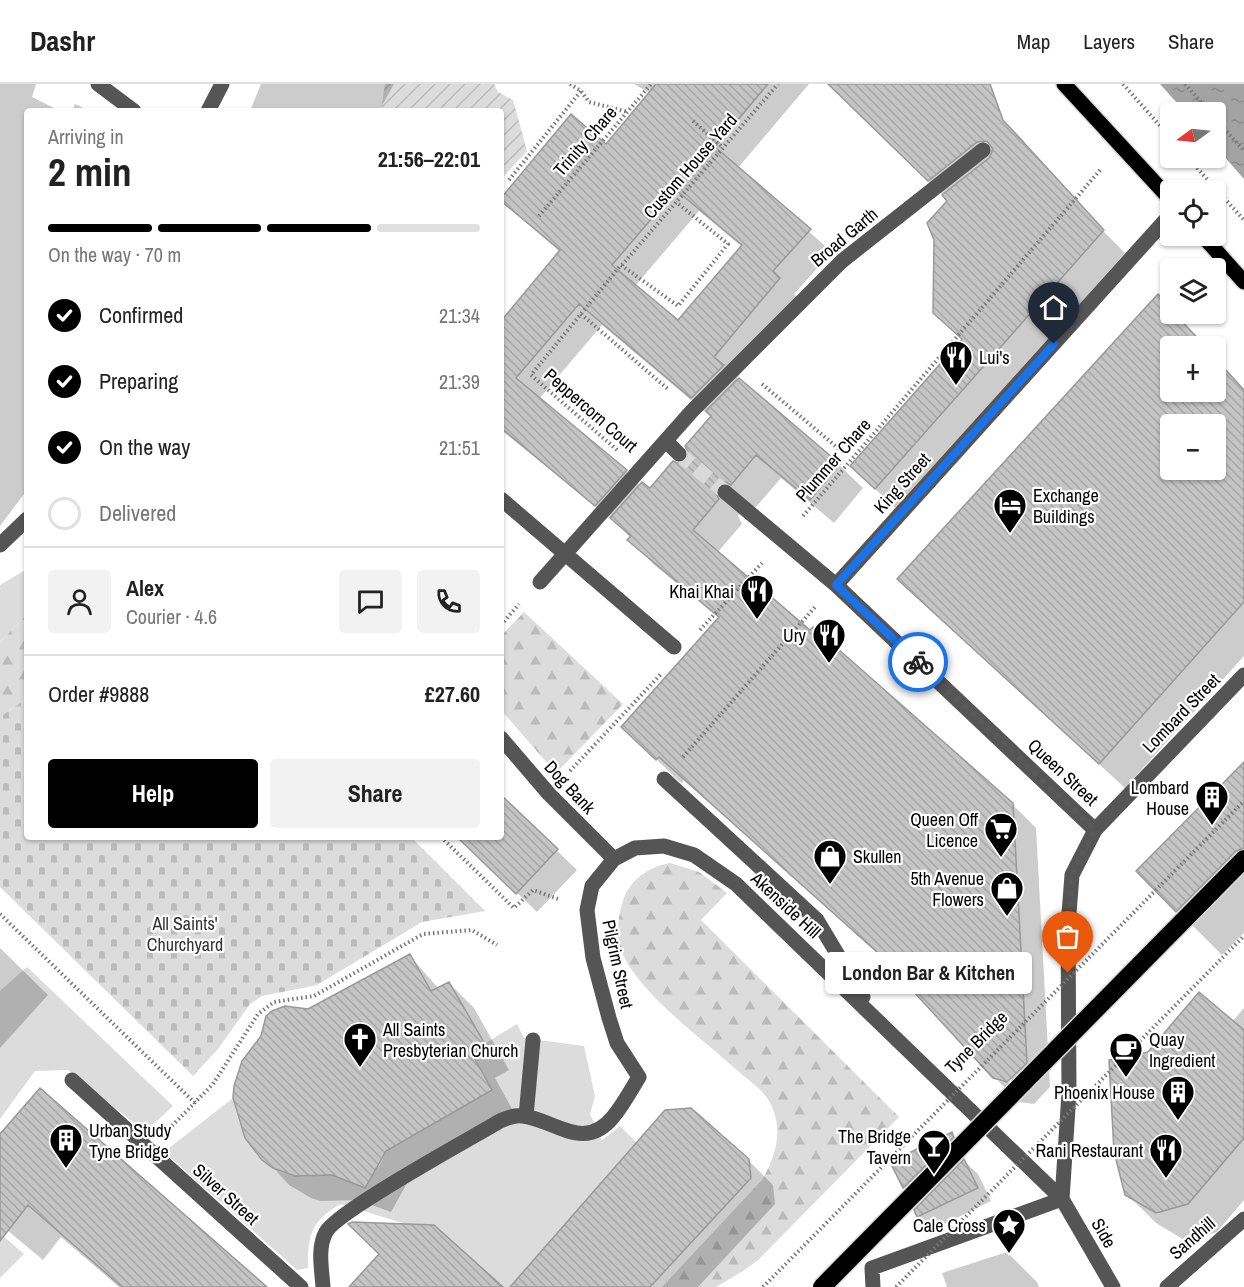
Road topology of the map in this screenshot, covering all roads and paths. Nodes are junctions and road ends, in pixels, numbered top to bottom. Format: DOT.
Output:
graph roads {
  1 [pos="98,84"];
  2 [pos="222,84"];
  3 [pos="570,84"];
  4 [pos="651,84"];
  5 [pos="778,84"];
  6 [pos="1064,84"];
  7 [pos="1123,84"];
  8 [pos="1185,84"];
  9 [pos="581,91"];
  10 [pos="1201,102"];
  11 [pos="130,108"];
  12 [pos="209,108"];
  13 [pos="628,112"];
  14 [pos="693,121"];
  15 [pos="1160,126"];
  16 [pos="1226,131"];
  17 [pos="1121,146"];
  18 [pos="723,148"];
  19 [pos="983,150"];
  20 [pos="1244,151"];
  21 [pos="1197,168"];
  22 [pos="509,180"];
  23 [pos="1160,188"];
  24 [pos="676,202"];
  25 [pos="539,216"];
  26 [pos="1244,220"];
  27 [pos="1160,226"];
  28 [pos="1212,246"];
  29 [pos="621,265"];
  30 [pos="1244,282"];
  31 [pos="581,314"];
  32 [pos="738,364"];
  33 [pos="692,411"];
  34 [pos="666,441"];
  35 [pos="839,449"];
  36 [pos="679,454"];
  37 [pos="639,470"];
  38 [pos="725,492"];
  39 [pos="504,502"];
  40 [pos="24,522"];
  41 [pos="783,540"];
  42 [pos="0,545"];
  43 [pos="564,553"];
  44 [pos="540,582"];
  45 [pos="836,585"];
  46 [pos="696,636"];
  47 [pos="674,647"];
  48 [pos="664,670"];
  49 [pos="1244,675"];
  50 [pos="504,742"];
  51 [pos="565,776"];
  52 [pos="664,779"];
  53 [pos="1244,801"];
  54 [pos="1095,830"];
  55 [pos="444,840"];
  56 [pos="614,859"];
  57 [pos="1244,859"];
  58 [pos="532,890"];
  59 [pos="0,914"];
  60 [pos="1244,936"];
  61 [pos="497,945"];
  62 [pos="874,1015"];
  63 [pos="533,1040"];
  64 [pos="72,1080"];
  65 [pos="526,1116"];
  66 [pos="1062,1199"];
  67 [pos="1244,1219"];
  68 [pos="301,1287"];
  69 [pos="323,1287"];
  70 [pos="763,1287"];
  71 [pos="822,1287"];
  72 [pos="873,1287"];
  73 [pos="896,1287"];
  74 [pos="1113,1287"];
  75 [pos="1167,1287"];
  1 -- 11 [label="street"];
  2 -- 12 [label="street"];
  3 -- 9 [label="path"];
  4 -- 13 [label="path, Trinity Chare"];
  5 -- 18 [label="path, Custom House Yard"];
  6 -- 17 [label="main road"];
  7 -- 15 [label="path"];
  8 -- 10 [label="path"];
  9 -- 13 [label="path"];
  9 -- 22 [label="path"];
  13 -- 25 [label="path, Trinity Chare"];
  14 -- 18 [label="path"];
  16 -- 20 [label="path"];
  17 -- 23 [label="main road"];
  17 -- 41 [label="path, Plummer Chare"];
  18 -- 24 [label="path, Custom House Yard"];
  19 -- 32 [label="street, Broad Garth"];
  21 -- 26 [label="path"];
  24 -- 29 [label="path, Custom House Yard"];
  24 -- 29 [label="path"];
  27 -- 45 [label="street, King Street"];
  28 -- 30 [label="main road"];
  29 -- 31 [label="path, Peppercorn Court"];
  31 -- 33 [label="path"];
  31 -- 37 [label="path, Peppercorn Court"];
  32 -- 33 [label="street, Broad Garth"];
  32 -- 35 [label="path"];
  33 -- 34 [label="street, Broad Garth"];
  34 -- 36 [label="street"];
  34 -- 37 [label="street, Broad Garth"];
  37 -- 43 [label="street, Broad Garth"];
  38 -- 41 [label="street, Queen Street"];
  39 -- 43 [label="street"];
  40 -- 42 [label="street"];
  41 -- 45 [label="street, Queen Street"];
  41 -- 46 [label="path, Plummer Chare"];
  43 -- 44 [label="street, Broad Garth"];
  43 -- 47 [label="street"];
  45 -- 52 [label="path"];
  45 -- 54 [label="street, Queen Street"];
  48 -- 51 [label="path"];
  49 -- 54 [label="street, Lombard Street"];
  50 -- 56 [label="street, Dog Bank"];
  52 -- 62 [label="street"];
  53 -- 70 [label="path, Tyne Bridge, bridge"];
  54 -- 66 [label="street, Queen Street"];
  55 -- 58 [label="path"];
  56 -- 62 [label="street, Akenside Hill"];
  56 -- 65 [label="street, Pilgrim Street"];
  57 -- 71 [label="highway, bridge"];
  59 -- 61 [label="path"];
  60 -- 73 [label="path, bridge"];
  62 -- 66 [label="street, Akenside Hill"];
  63 -- 65 [label="street"];
  64 -- 68 [label="street, Silver Street"];
  65 -- 69 [label="street"];
  66 -- 72 [label="street"];
  66 -- 74 [label="street, Side"];
  67 -- 75 [label="street, Sandhill"];
}
